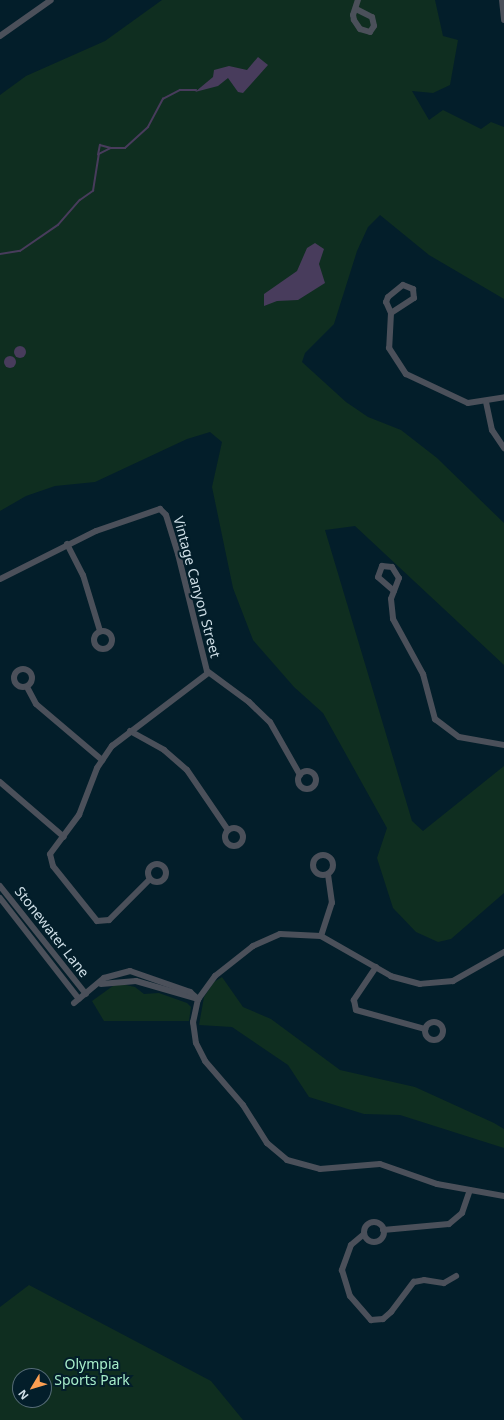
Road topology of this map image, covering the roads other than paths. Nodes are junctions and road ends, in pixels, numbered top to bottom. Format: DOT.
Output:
graph roads {
  1 [pos="52,0"];
  2 [pos="358,0"];
  3 [pos="502,0"];
  4 [pos="356,9"];
  5 [pos="504,20"];
  6 [pos="0,36"];
  7 [pos="391,313"];
  8 [pos="504,397"];
  9 [pos="486,402"];
  10 [pos="504,448"];
  11 [pos="67,544"];
  12 [pos="0,579"];
  13 [pos="394,590"];
  14 [pos="100,631"];
  15 [pos="208,673"];
  16 [pos="27,687"];
  17 [pos="130,731"];
  18 [pos="504,745"];
  19 [pos="102,760"];
  20 [pos="300,775"];
  21 [pos="0,782"];
  22 [pos="228,830"];
  23 [pos="64,837"];
  24 [pos="328,874"];
  25 [pos="150,880"];
  26 [pos="0,886"];
  27 [pos="0,898"];
  28 [pos="321,936"];
  29 [pos="504,952"];
  30 [pos="376,967"];
  31 [pos="86,994"];
  32 [pos="79,999"];
  33 [pos="198,999"];
  34 [pos="74,1003"];
  35 [pos="425,1029"];
  36 [pos="470,1190"];
  37 [pos="504,1196"];
  38 [pos="384,1230"];
  39 [pos="364,1234"];
  40 [pos="456,1276"];
  1 -- 6 [label="street"];
  2 -- 4 [label="street"];
  3 -- 5 [label="street"];
  7 -- 7 [label="street"];
  7 -- 9 [label="street"];
  8 -- 9 [label="street"];
  9 -- 10 [label="street"];
  11 -- 12 [label="street"];
  11 -- 14 [label="street"];
  11 -- 15 [label="street, Vintage Canyon Street"];
  13 -- 18 [label="street"];
  15 -- 17 [label="street"];
  15 -- 20 [label="street, Vintage Canyon Street"];
  16 -- 19 [label="street"];
  17 -- 19 [label="street"];
  17 -- 22 [label="street"];
  19 -- 23 [label="street"];
  21 -- 23 [label="street"];
  23 -- 25 [label="street"];
  24 -- 28 [label="street"];
  26 -- 31 [label="street, Stonewater Lane"];
  27 -- 32 [label="street, Stonewater Lane"];
  28 -- 30 [label="street"];
  28 -- 33 [label="street"];
  29 -- 30 [label="street"];
  30 -- 35 [label="street"];
  31 -- 32 [label="street"];
  31 -- 33 [label="street"];
  32 -- 34 [label="street"];
  33 -- 36 [label="street"];
  36 -- 37 [label="street"];
  36 -- 38 [label="street"];
  38 -- 39 [label="street"];
  38 -- 39 [label="street"];
  39 -- 40 [label="street"];
}
